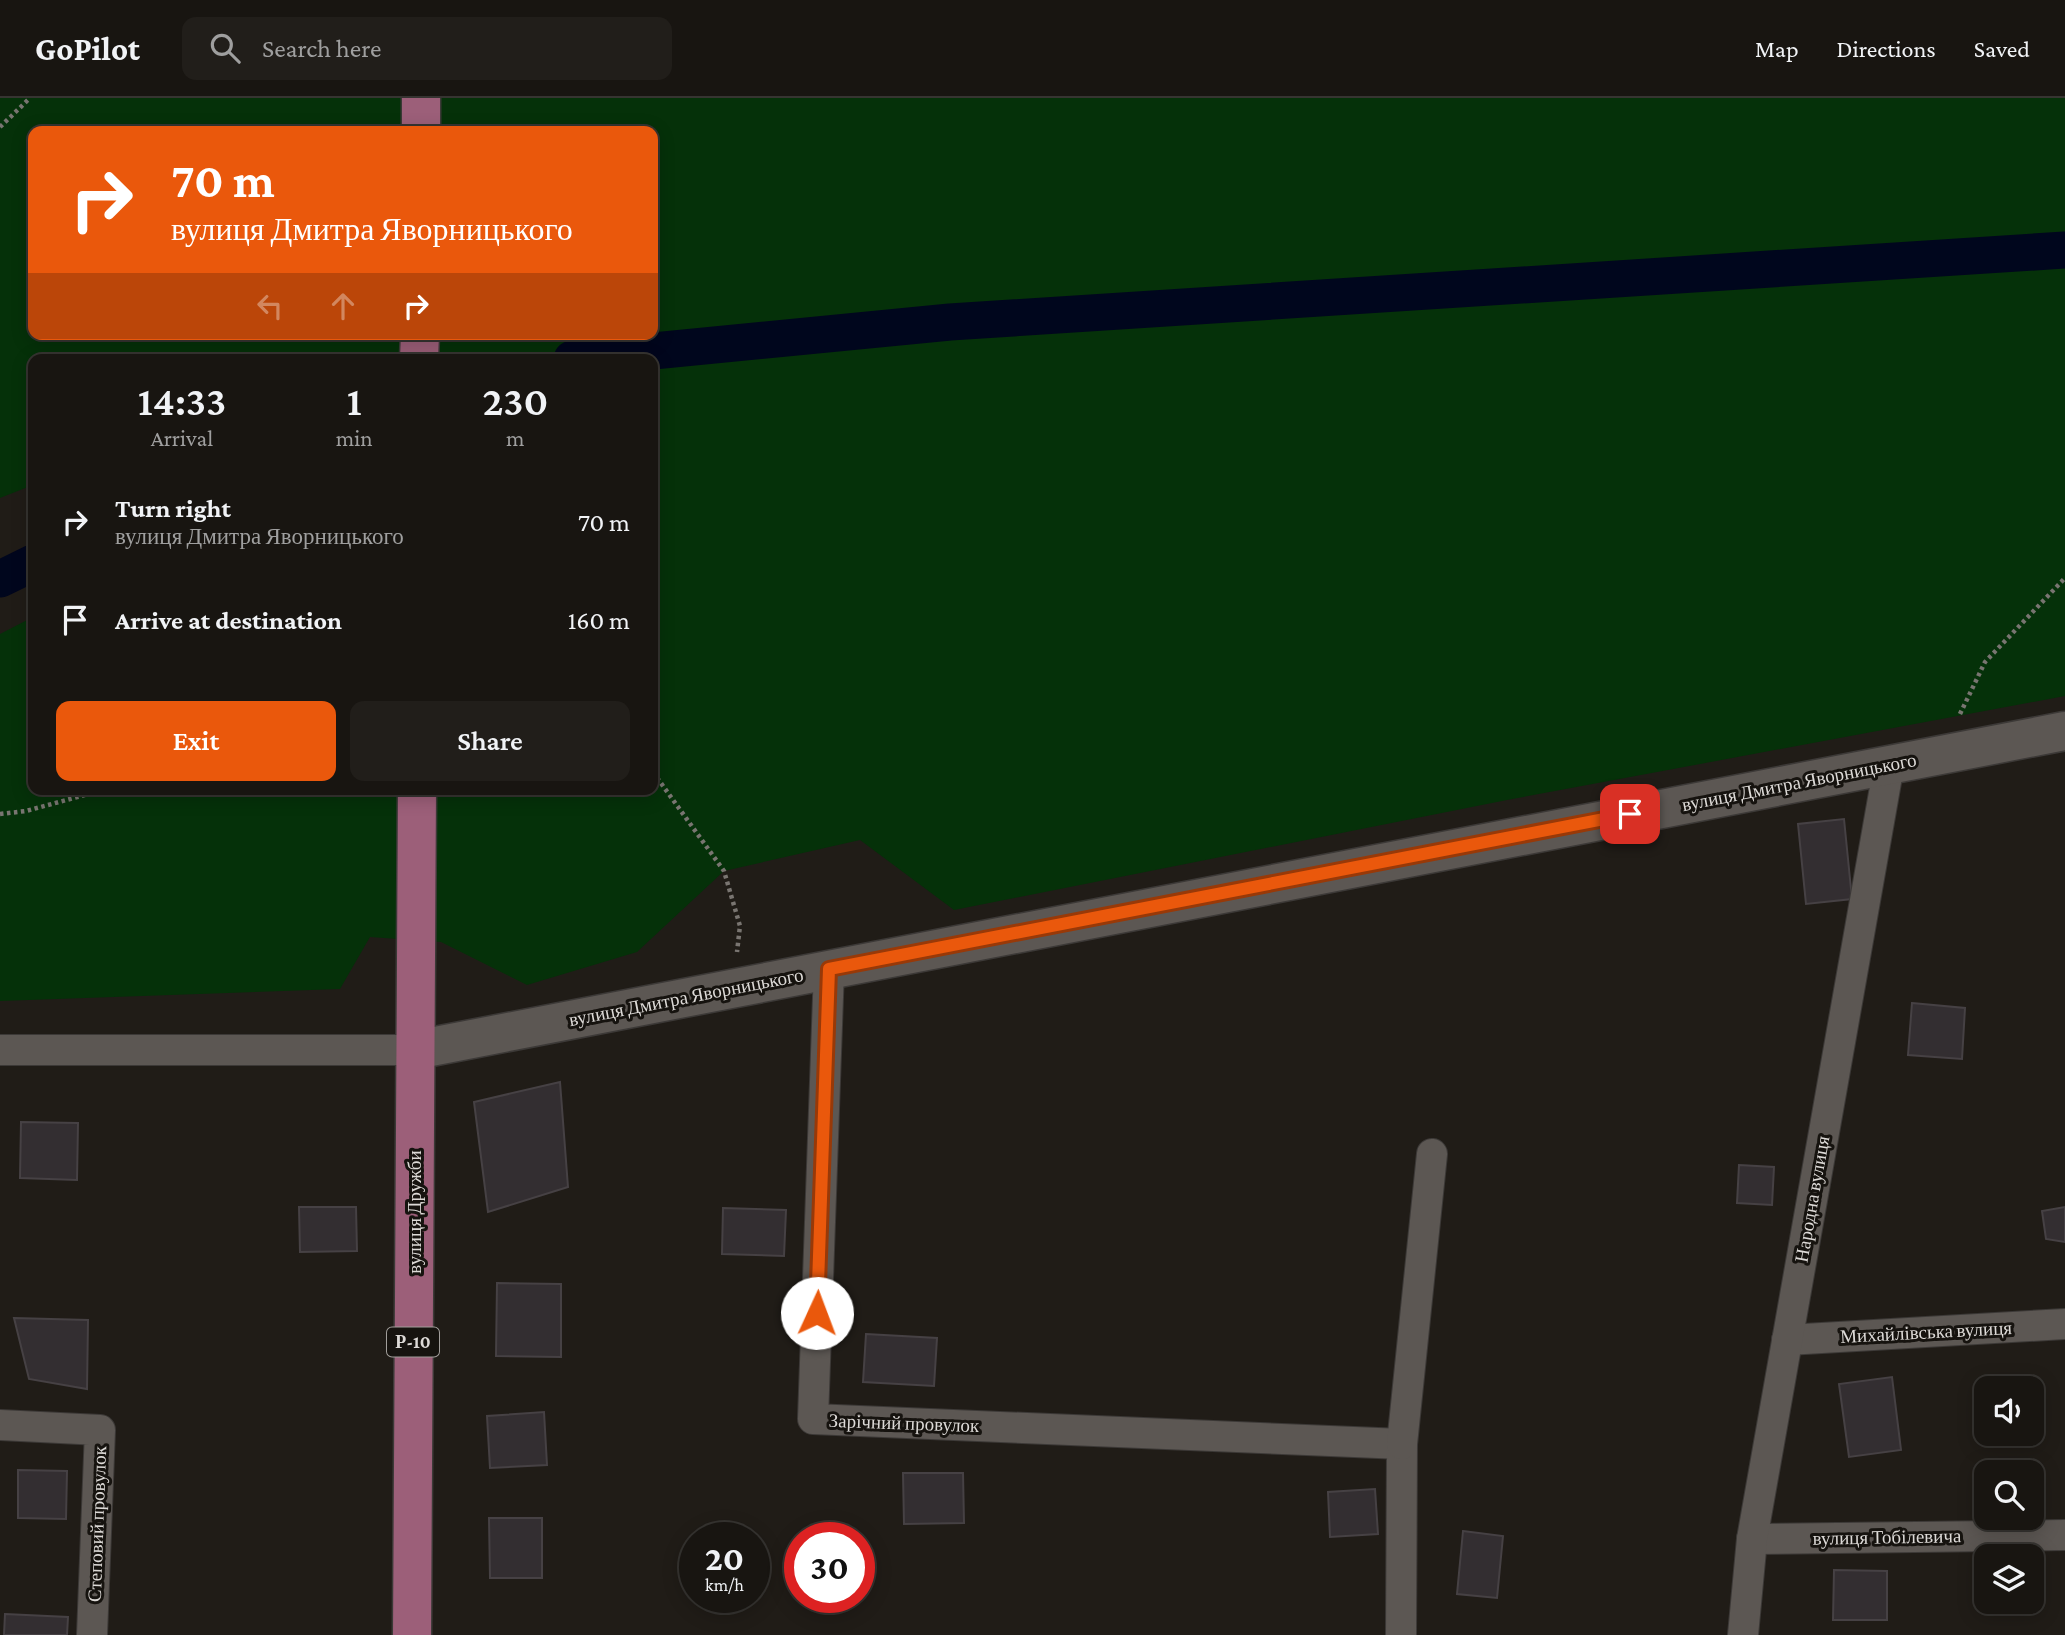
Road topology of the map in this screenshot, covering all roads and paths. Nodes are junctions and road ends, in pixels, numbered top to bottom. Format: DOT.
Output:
graph roads {
  1 [pos="30,98"];
  2 [pos="421,98"];
  3 [pos="421,126"];
  4 [pos="0,127"];
  5 [pos="2065,578"];
  6 [pos="1959,716"];
  7 [pos="2065,731"];
  8 [pos="1889,765"];
  9 [pos="658,779"];
  10 [pos="85,795"];
  11 [pos="417,795"];
  12 [pos="0,814"];
  13 [pos="829,969"];
  14 [pos="733,988"];
  15 [pos="415,1049"];
  16 [pos="0,1050"];
  17 [pos="1432,1154"];
  18 [pos="2065,1324"];
  19 [pos="1787,1340"];
  20 [pos="0,1425"];
  21 [pos="1402,1444"];
  22 [pos="2065,1535"];
  23 [pos="1752,1539"];
  24 [pos="92,1635"];
  25 [pos="412,1635"];
  26 [pos="1401,1635"];
  27 [pos="1743,1635"];
  1 -- 4 [label="path"];
  2 -- 3 [label="main road"];
  5 -- 6 [label="path"];
  7 -- 8 [label="main road, вулиця Дмитра Яворницького"];
  8 -- 13 [label="main road, вулиця Дмитра Яворницького"];
  8 -- 19 [label="street, Народна вулиця"];
  9 -- 14 [label="path"];
  10 -- 12 [label="path"];
  11 -- 15 [label="main road, вулиця Дружби / Р-10"];
  13 -- 14 [label="main road, вулиця Дмитра Яворницького"];
  13 -- 21 [label="street, Зарічний провулок"];
  14 -- 15 [label="main road, вулиця Дмитра Яворницького"];
  15 -- 16 [label="street, вулиця Дмитра Яворницького"];
  15 -- 25 [label="main road, вулиця Дружби / Р-10"];
  17 -- 21 [label="street"];
  18 -- 19 [label="street, Михайлівська вулиця"];
  19 -- 23 [label="street, Народна вулиця"];
  20 -- 24 [label="street, Степовий провулок"];
  21 -- 26 [label="street"];
  22 -- 23 [label="street, вулиця Тобілевича"];
  23 -- 27 [label="street, Народна вулиця"];
}
